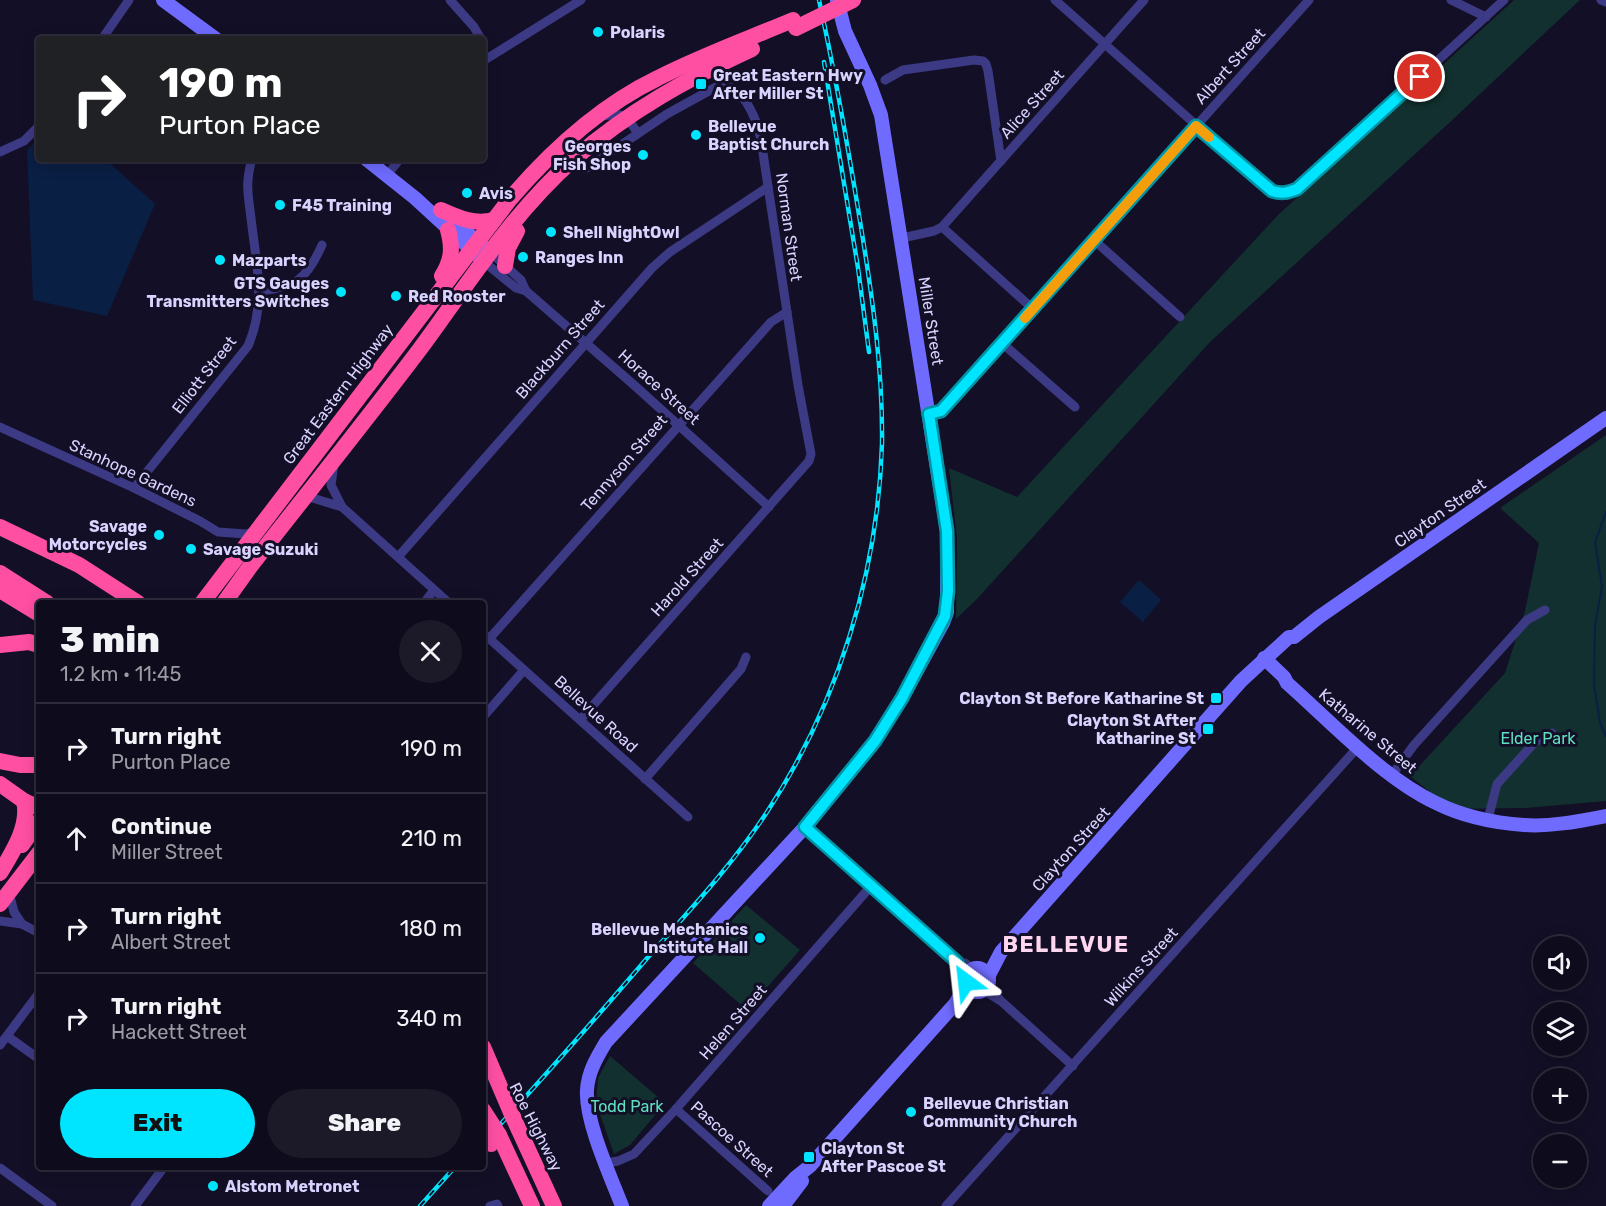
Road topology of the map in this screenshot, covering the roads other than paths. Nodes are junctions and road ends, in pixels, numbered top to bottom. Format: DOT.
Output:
graph roads {
  1 [pos="129,0"];
  2 [pos="163,0"];
  3 [pos="450,0"];
  4 [pos="581,0"];
  5 [pos="836,0"];
  6 [pos="853,0"];
  7 [pos="1055,0"];
  8 [pos="1144,0"];
  9 [pos="1309,0"];
  10 [pos="1451,0"];
  11 [pos="1504,0"];
  12 [pos="1602,0"];
  13 [pos="1606,2"];
  14 [pos="1486,17"];
  15 [pos="795,24"];
  16 [pos="104,36"];
  17 [pos="212,36"];
  18 [pos="479,36"];
  19 [pos="1106,45"];
  20 [pos="487,58"];
  21 [pos="885,80"];
  22 [pos="595,117"];
  23 [pos="627,117"];
  24 [pos="1196,126"];
  25 [pos="36,129"];
  26 [pos="637,132"];
  27 [pos="0,152"];
  28 [pos="573,160"];
  29 [pos="1001,161"];
  30 [pos="251,162"];
  31 [pos="370,162"];
  32 [pos="398,162"];
  33 [pos="387,175"];
  34 [pos="768,187"];
  35 [pos="415,198"];
  36 [pos="441,210"];
  37 [pos="521,216"];
  38 [pos="494,220"];
  39 [pos="942,227"];
  40 [pos="448,230"];
  41 [pos="902,238"];
  42 [pos="1095,241"];
  43 [pos="322,245"];
  44 [pos="480,251"];
  45 [pos="505,266"];
  46 [pos="259,291"];
  47 [pos="526,291"];
  48 [pos="1033,309"];
  49 [pos="424,311"];
  50 [pos="786,312"];
  51 [pos="1180,317"];
  52 [pos="586,342"];
  53 [pos="1002,343"];
  54 [pos="1075,407"];
  55 [pos="929,414"];
  56 [pos="1606,418"];
  57 [pos="678,424"];
  58 [pos="0,427"];
  59 [pos="810,451"];
  60 [pos="334,458"];
  61 [pos="134,489"];
  62 [pos="306,496"];
  63 [pos="342,507"];
  64 [pos="769,507"];
  65 [pos="0,527"];
  66 [pos="255,532"];
  67 [pos="398,557"];
  68 [pos="249,568"];
  69 [pos="0,573"];
  70 [pos="0,590"];
  71 [pos="434,590"];
  72 [pos="133,599"];
  73 [pos="42,600"];
  74 [pos="204,600"];
  75 [pos="226,600"];
  76 [pos="236,600"];
  77 [pos="426,600"];
  78 [pos="446,600"];
  79 [pos="1545,610"];
  80 [pos="36,612"];
  81 [pos="486,636"];
  82 [pos="36,644"];
  83 [pos="0,645"];
  84 [pos="746,657"];
  85 [pos="1264,662"];
  86 [pos="524,670"];
  87 [pos="486,714"];
  88 [pos="580,720"];
  89 [pos="1552,733"];
  90 [pos="1358,747"];
  91 [pos="0,761"];
  92 [pos="36,765"];
  93 [pos="1392,775"];
  94 [pos="645,779"];
  95 [pos="0,784"];
  96 [pos="31,805"];
  97 [pos="1606,816"];
  98 [pos="688,817"];
  99 [pos="1488,819"];
  100 [pos="36,825"];
  101 [pos="805,827"];
  102 [pos="36,857"];
  103 [pos="0,874"];
  104 [pos="871,886"];
  105 [pos="4,898"];
  106 [pos="0,921"];
  107 [pos="22,924"];
  108 [pos="36,931"];
  109 [pos="977,980"];
  110 [pos="36,997"];
  111 [pos="7,1036"];
  112 [pos="0,1045"];
  113 [pos="486,1054"];
  114 [pos="36,1057"];
  115 [pos="1073,1066"];
  116 [pos="486,1071"];
  117 [pos="676,1109"];
  118 [pos="513,1117"];
  119 [pos="486,1120"];
  120 [pos="491,1137"];
  121 [pos="606,1163"];
  122 [pos="0,1168"];
  123 [pos="162,1170"];
  124 [pos="778,1202"];
  125 [pos="52,1206"];
  126 [pos="135,1206"];
  127 [pos="531,1206"];
  128 [pos="554,1206"];
  129 [pos="622,1206"];
  130 [pos="946,1206"];
  1 -- 16 [label="street"];
  2 -- 17 [label="main road"];
  3 -- 18 [label="street"];
  4 -- 20 [label="street"];
  5 -- 15 [label="highway, Great Eastern Highway"];
  5 -- 41 [label="main road, Miller Street"];
  6 -- 15 [label="highway, Great Eastern Highway, bridge"];
  7 -- 19 [label="street"];
  8 -- 19 [label="street, Alice Street"];
  9 -- 24 [label="street, Albert Street"];
  10 -- 14 [label="street"];
  11 -- 14 [label="street"];
  12 -- 13 [label="street"];
  14 -- 24 [label="street"];
  15 -- 22 [label="highway, Great Eastern Highway"];
  15 -- 23 [label="highway, Great Eastern Highway"];
  19 -- 24 [label="street"];
  19 -- 29 [label="street, Alice Street"];
  21 -- 29 [label="street"];
  22 -- 23 [label="street"];
  22 -- 38 [label="highway, Great Eastern Highway"];
  23 -- 26 [label="street"];
  23 -- 28 [label="highway, Great Eastern Highway"];
  24 -- 42 [label="street, Albert Street"];
  25 -- 27 [label="street"];
  26 -- 28 [label="street, Norman Street"];
  26 -- 34 [label="street, Norman Street"];
  28 -- 37 [label="highway, Great Eastern Highway"];
  29 -- 39 [label="street, Alice Street"];
  30 -- 46 [label="street, Elliott Street"];
  31 -- 33 [label="main road"];
  32 -- 33 [label="street"];
  33 -- 35 [label="main road"];
  34 -- 50 [label="street, Norman Street"];
  34 -- 52 [label="street, Blackburn Street"];
  35 -- 36 [label="main road"];
  35 -- 40 [label="main road"];
  36 -- 38 [label="highway"];
  36 -- 44 [label="main road"];
  37 -- 44 [label="highway, Great Eastern Highway"];
  37 -- 45 [label="highway"];
  38 -- 44 [label="highway, Great Eastern Highway"];
  39 -- 41 [label="street"];
  39 -- 48 [label="street"];
  40 -- 44 [label="main road"];
  40 -- 49 [label="highway"];
  41 -- 55 [label="main road, Miller Street"];
  42 -- 48 [label="street, Albert Street"];
  42 -- 51 [label="street"];
  43 -- 46 [label="street"];
  44 -- 45 [label="street, Horace Street"];
  44 -- 47 [label="street, Horace Street"];
  44 -- 49 [label="highway, Great Eastern Highway"];
  44 -- 60 [label="highway, Great Eastern Highway"];
  45 -- 47 [label="street, Horace Street"];
  46 -- 61 [label="street, Elliott Street"];
  47 -- 52 [label="street, Horace Street"];
  48 -- 53 [label="street, Albert Street"];
  49 -- 66 [label="highway, Great Eastern Highway"];
  50 -- 57 [label="street, Tennyson Street"];
  50 -- 59 [label="street, Norman Street"];
  52 -- 57 [label="street, Horace Street"];
  52 -- 67 [label="street, Blackburn Street"];
  53 -- 54 [label="street"];
  53 -- 55 [label="street, Albert Street"];
  55 -- 101 [label="main road, Miller Street"];
  56 -- 85 [label="main road, Clayton Street"];
  57 -- 64 [label="street, Horace Street"];
  57 -- 81 [label="street, Tennyson Street"];
  58 -- 61 [label="street, Stanhope Gardens"];
  59 -- 64 [label="street, Harold Street"];
  60 -- 62 [label="highway, Great Eastern Highway"];
  60 -- 63 [label="street"];
  61 -- 66 [label="street, Stanhope Gardens"];
  62 -- 63 [label="street"];
  62 -- 68 [label="highway, Great Eastern Highway"];
  63 -- 67 [label="street"];
  64 -- 88 [label="street, Harold Street"];
  65 -- 72 [label="highway"];
  66 -- 74 [label="highway, Great Eastern Highway"];
  67 -- 71 [label="street"];
  68 -- 75 [label="highway, Great Eastern Highway"];
  68 -- 76 [label="highway"];
  69 -- 73 [label="highway"];
  70 -- 80 [label="highway"];
  71 -- 77 [label="street"];
  71 -- 78 [label="street"];
  79 -- 93 [label="street"];
  81 -- 86 [label="street, Bellevue Road"];
  82 -- 83 [label="highway"];
  84 -- 94 [label="street"];
  85 -- 90 [label="main road, Katharine Street"];
  85 -- 109 [label="main road, Clayton Street"];
  86 -- 87 [label="street"];
  86 -- 88 [label="street, Bellevue Road"];
  88 -- 94 [label="street, Bellevue Road"];
  89 -- 99 [label="street"];
  90 -- 93 [label="main road, Katharine Street"];
  90 -- 115 [label="street, Wilkins Street"];
  91 -- 92 [label="highway"];
  93 -- 99 [label="main road, Katharine Street"];
  94 -- 98 [label="street, Bellevue Road"];
  95 -- 96 [label="highway"];
  96 -- 103 [label="highway"];
  97 -- 99 [label="main road, Katharine Street"];
  100 -- 103 [label="highway"];
  101 -- 104 [label="street"];
  101 -- 121 [label="main road, Miller Street"];
  102 -- 105 [label="highway"];
  104 -- 109 [label="street"];
  104 -- 117 [label="street, Helen Street"];
  105 -- 107 [label="street"];
  106 -- 107 [label="street"];
  107 -- 108 [label="street"];
  109 -- 115 [label="street"];
  109 -- 124 [label="main road, Clayton Street"];
  110 -- 111 [label="street"];
  111 -- 112 [label="street"];
  111 -- 114 [label="street"];
  113 -- 118 [label="highway, bridge"];
  115 -- 130 [label="street, Wilkins Street"];
  116 -- 118 [label="highway, Roe Highway, bridge"];
  117 -- 121 [label="street, Helen Street"];
  117 -- 124 [label="street, Pascoe Street"];
  118 -- 128 [label="highway, Roe Highway"];
  119 -- 120 [label="highway, bridge"];
  120 -- 127 [label="highway"];
  121 -- 129 [label="main road, Miller Street"];
  122 -- 125 [label="street"];
  123 -- 126 [label="street"];
}
